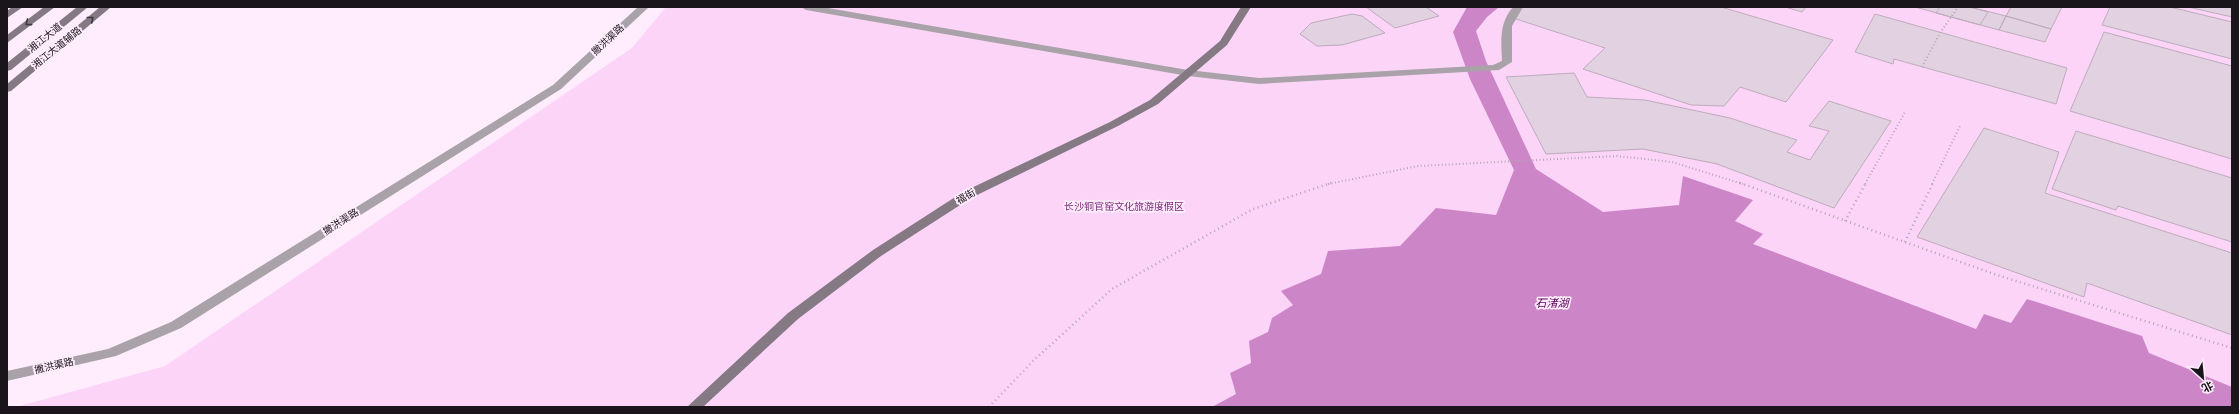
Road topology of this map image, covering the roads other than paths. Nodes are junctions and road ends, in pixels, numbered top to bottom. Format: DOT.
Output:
graph roads {
  1 [pos="18,7"];
  2 [pos="50,7"];
  3 [pos="83,7"];
  4 [pos="106,7"];
  5 [pos="644,7"];
  6 [pos="806,7"];
  7 [pos="1246,7"];
  8 [pos="1518,7"];
  9 [pos="7,15"];
  10 [pos="7,40"];
  11 [pos="7,68"];
  12 [pos="1188,73"];
  13 [pos="7,89"];
  14 [pos="7,376"];
  15 [pos="694,407"];
  1 -- 9 [label="street"];
  2 -- 10 [label="street, one-way"];
  3 -- 11 [label="street, 湘江大道"];
  13 -- 4 [label="street, 湘江大道辅路, one-way"];
  5 -- 14 [label="street, 撇洪渠路"];
  6 -- 12 [label="street"];
  7 -- 12 [label="street, 福街"];
  8 -- 12 [label="street"];
  12 -- 15 [label="street, 福街"];
}
